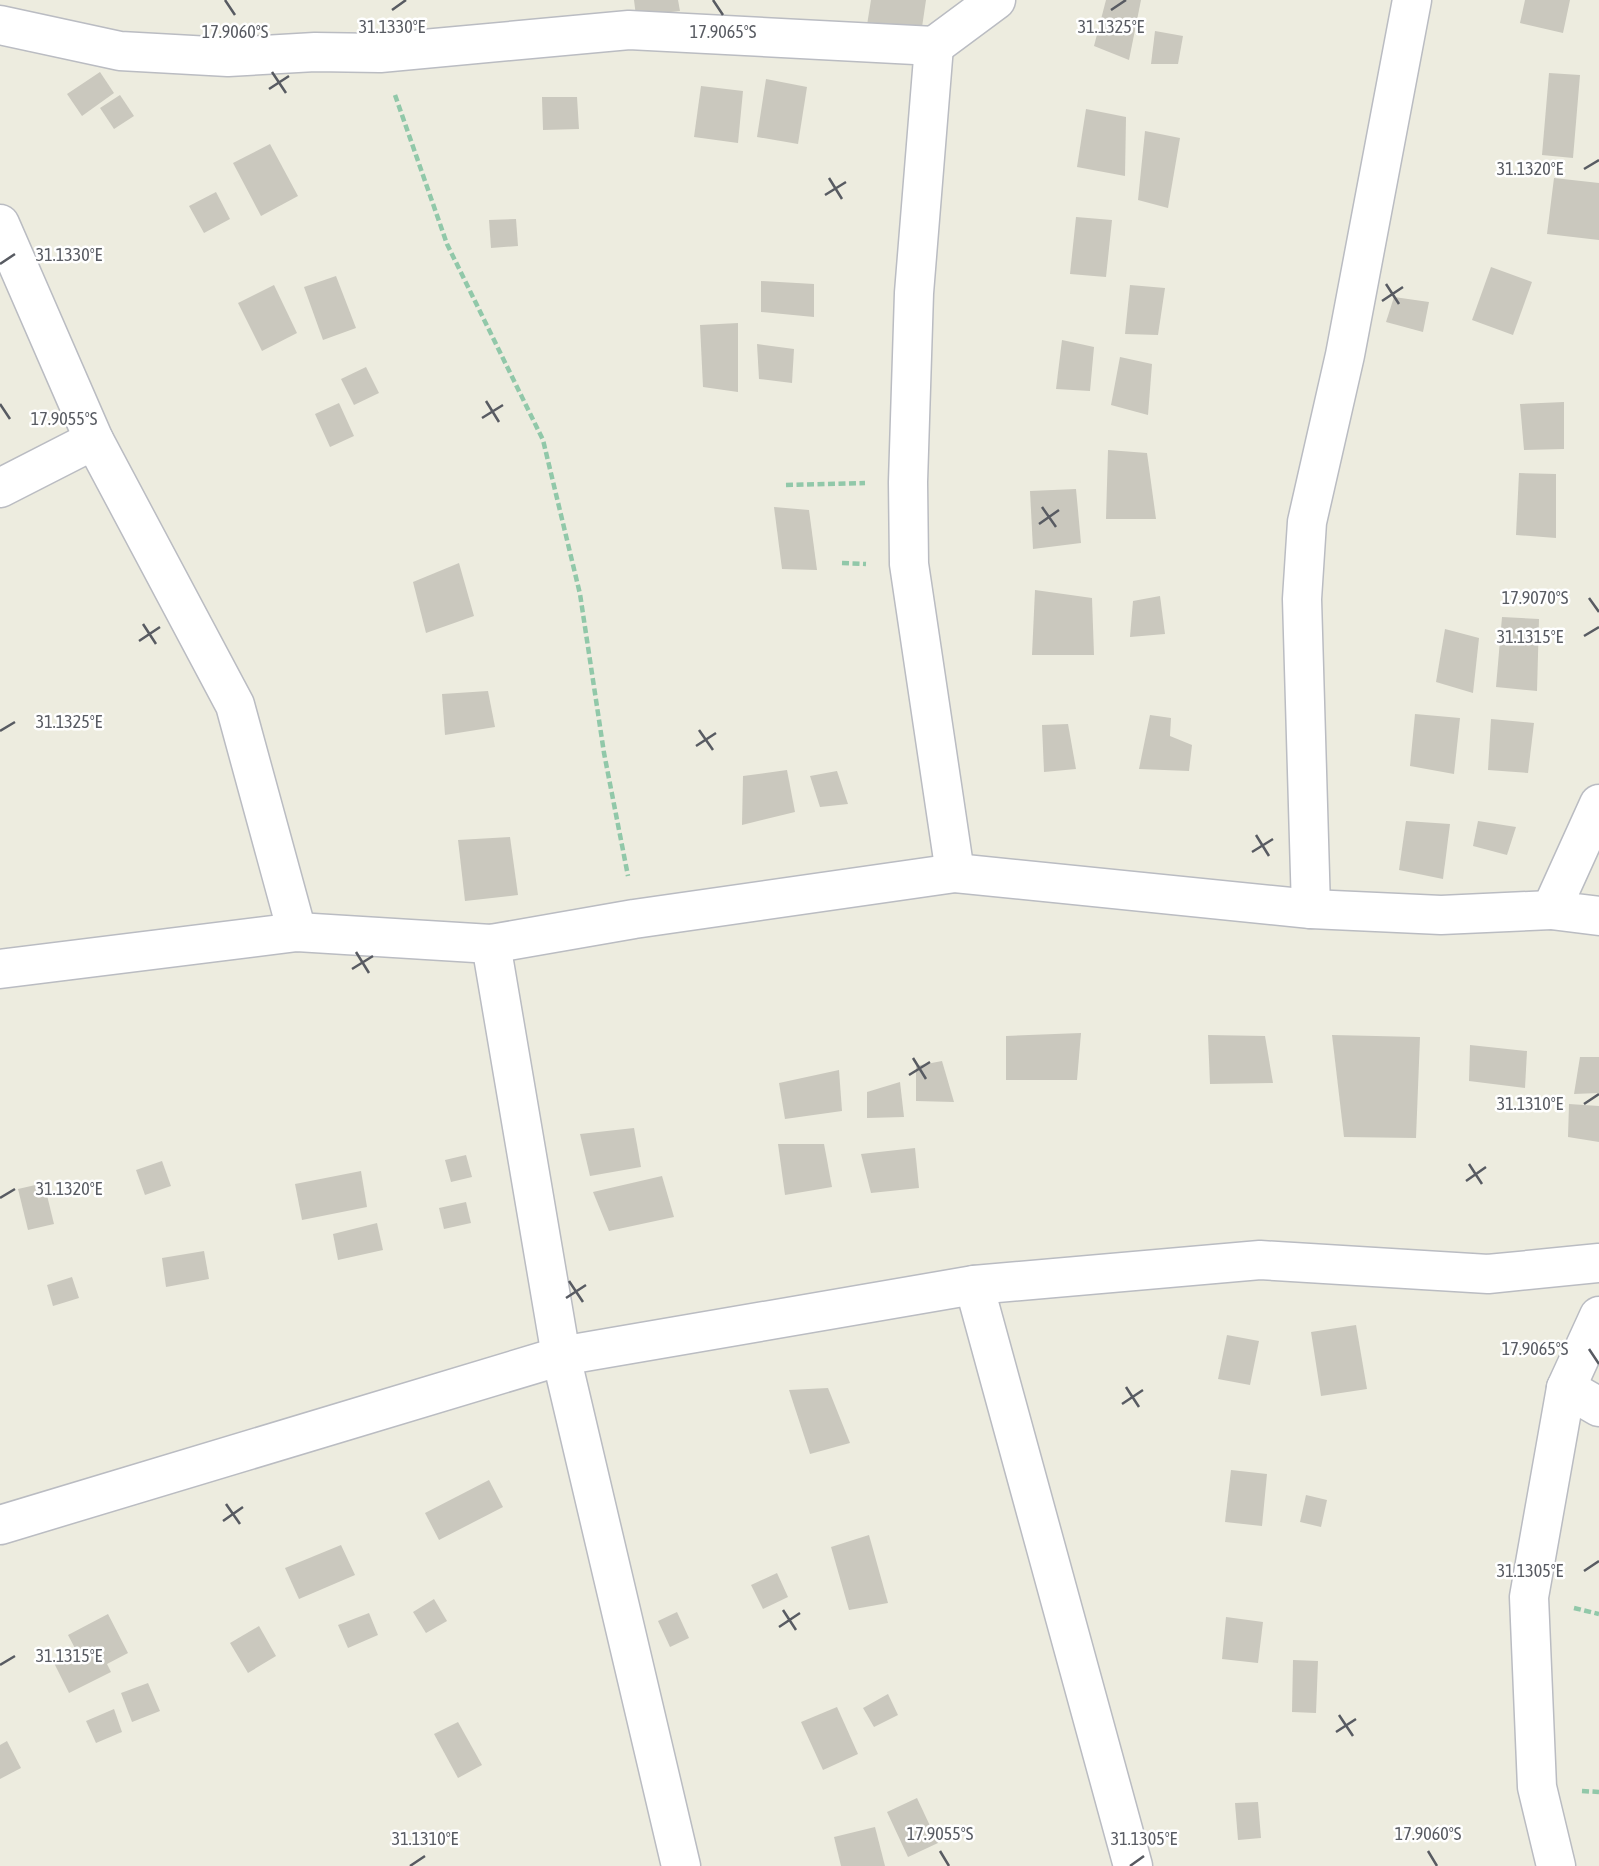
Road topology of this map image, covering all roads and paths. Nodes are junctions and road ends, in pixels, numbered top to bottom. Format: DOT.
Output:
graph roads {
  1 [pos="996,0"];
  2 [pos="1412,0"];
  3 [pos="0,25"];
  4 [pos="934,46"];
  5 [pos="380,54"];
  6 [pos="0,224"];
  7 [pos="94,440"];
  8 [pos="908,481"];
  9 [pos="786,485"];
  10 [pos="0,488"];
  11 [pos="1599,804"];
  12 [pos="955,873"];
  13 [pos="1311,909"];
  14 [pos="1551,910"];
  15 [pos="1599,916"];
  16 [pos="634,919"];
  17 [pos="297,932"];
  18 [pos="491,944"];
  19 [pos="0,969"];
  20 [pos="1599,1263"];
  21 [pos="974,1285"];
  22 [pos="1599,1316"];
  23 [pos="561,1356"];
  24 [pos="1566,1388"];
  25 [pos="1599,1406"];
  26 [pos="0,1525"];
  27 [pos="681,1866"];
  28 [pos="1133,1866"];
  29 [pos="1556,1866"];
  1 -- 4 [label="street"];
  2 -- 13 [label="street"];
  3 -- 5 [label="street"];
  4 -- 5 [label="street"];
  4 -- 8 [label="street"];
  5 -- 16 [label="path"];
  6 -- 7 [label="street"];
  7 -- 10 [label="street"];
  7 -- 17 [label="street"];
  8 -- 9 [label="path"];
  8 -- 12 [label="street"];
  11 -- 14 [label="street"];
  12 -- 13 [label="street"];
  12 -- 16 [label="street"];
  13 -- 14 [label="street"];
  14 -- 15 [label="street"];
  16 -- 18 [label="street"];
  17 -- 18 [label="street"];
  17 -- 19 [label="street"];
  18 -- 23 [label="street"];
  20 -- 21 [label="street"];
  21 -- 23 [label="street"];
  21 -- 28 [label="street"];
  22 -- 24 [label="street"];
  23 -- 26 [label="street"];
  23 -- 27 [label="street"];
  24 -- 25 [label="street"];
  24 -- 29 [label="street"];
}
